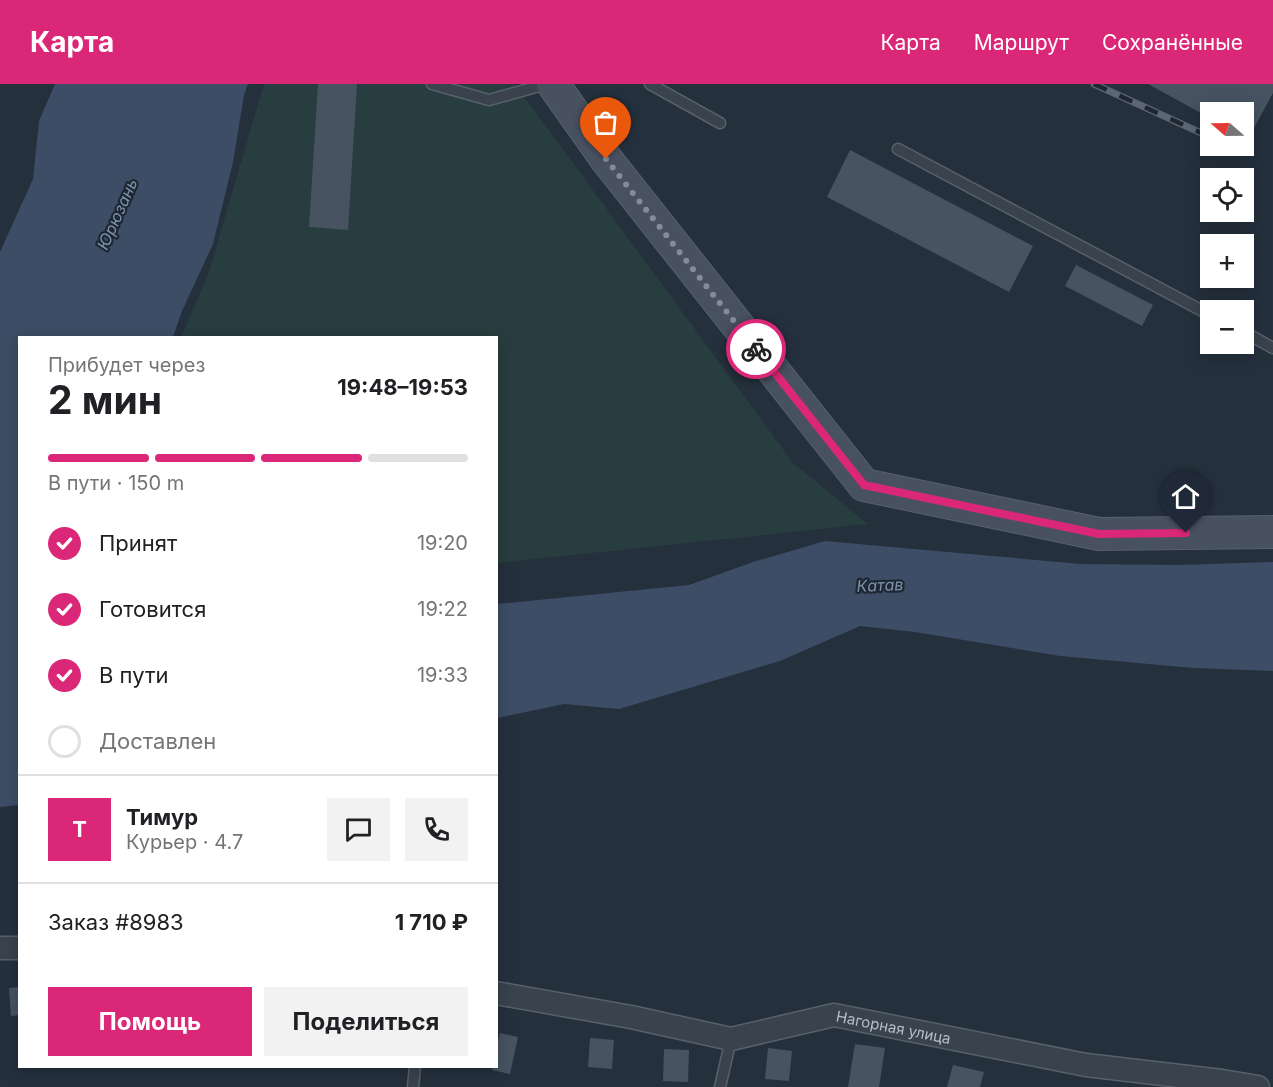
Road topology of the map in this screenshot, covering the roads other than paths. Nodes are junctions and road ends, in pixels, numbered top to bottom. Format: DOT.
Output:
graph roads {
  1 [pos="432,84"];
  2 [pos="547,84"];
  3 [pos="553,84"];
  4 [pos="650,84"];
  5 [pos="720,123"];
  6 [pos="898,148"];
  7 [pos="1200,310"];
  8 [pos="1254,338"];
  9 [pos="1273,348"];
  10 [pos="1273,532"];
  11 [pos="0,948"];
  12 [pos="18,948"];
  13 [pos="498,993"];
  14 [pos="731,1039"];
  15 [pos="415,1068"];
  16 [pos="413,1087"];
  17 [pos="720,1087"];
  18 [pos="1258,1087"];
  1 -- 2 [label="lane"];
  3 -- 10 [label="street"];
  4 -- 5 [label="lane"];
  6 -- 7 [label="lane"];
  8 -- 9 [label="lane"];
  11 -- 12 [label="street"];
  13 -- 14 [label="street, Нагорная улица"];
  14 -- 17 [label="lane"];
  14 -- 18 [label="street, Нагорная улица"];
  15 -- 16 [label="lane"];
}
